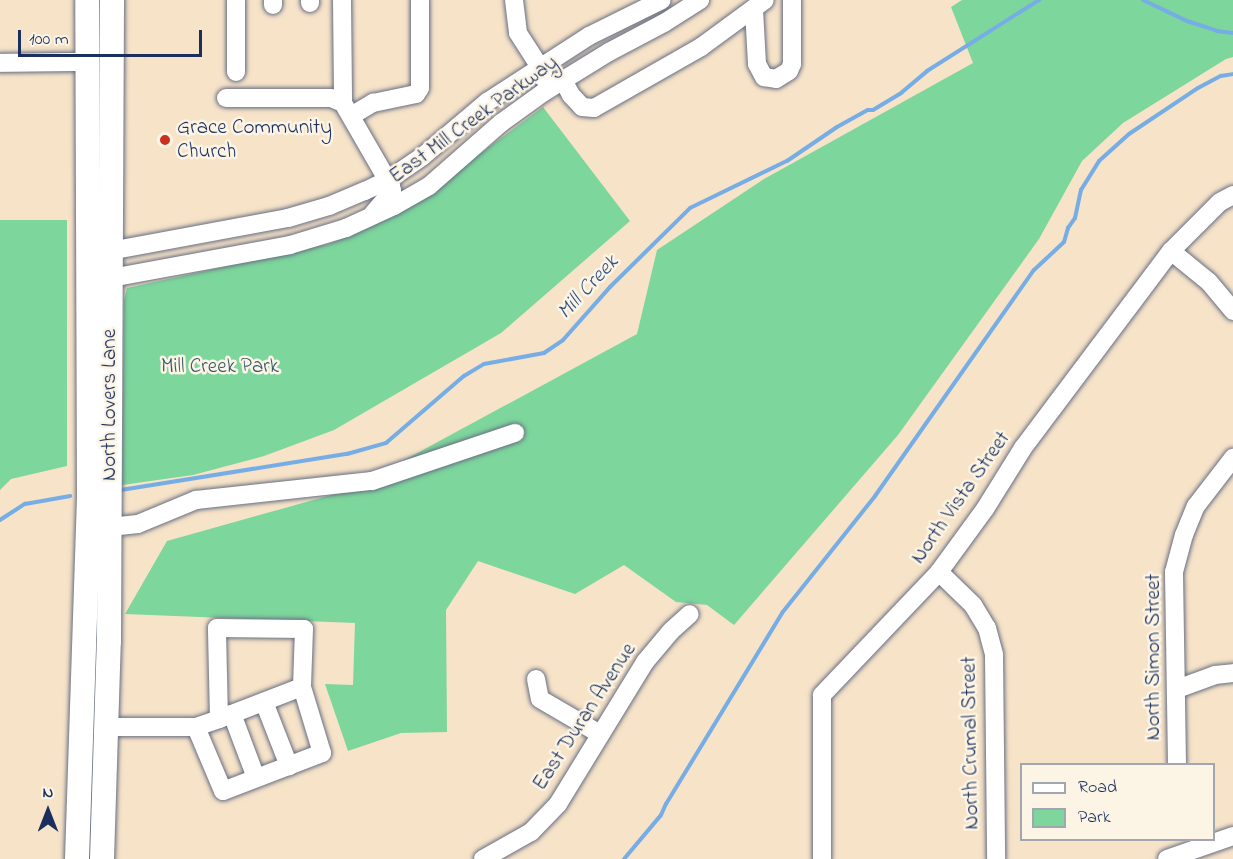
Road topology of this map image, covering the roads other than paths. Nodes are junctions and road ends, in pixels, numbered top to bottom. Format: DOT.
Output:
graph roads {
  1 [pos="87,0"];
  2 [pos="112,0"];
  3 [pos="236,0"];
  4 [pos="342,0"];
  5 [pos="420,0"];
  6 [pos="514,0"];
  7 [pos="662,0"];
  8 [pos="700,0"];
  9 [pos="792,0"];
  10 [pos="759,5"];
  11 [pos="87,62"];
  12 [pos="0,63"];
  13 [pos="540,68"];
  14 [pos="236,72"];
  15 [pos="563,80"];
  16 [pos="226,98"];
  17 [pos="347,110"];
  18 [pos="510,117"];
  19 [pos="388,180"];
  20 [pos="1233,195"];
  21 [pos="372,215"];
  22 [pos="111,251"];
  23 [pos="1171,251"];
  24 [pos="86,255"];
  25 [pos="111,278"];
  26 [pos="86,283"];
  27 [pos="1233,311"];
  28 [pos="515,433"];
  29 [pos="1233,458"];
  30 [pos="1227,482"];
  31 [pos="110,527"];
  32 [pos="939,572"];
  33 [pos="690,614"];
  34 [pos="1233,673"];
  35 [pos="536,679"];
  36 [pos="302,687"];
  37 [pos="1177,689"];
  38 [pos="264,702"];
  39 [pos="225,716"];
  40 [pos="106,727"];
  41 [pos="196,727"];
  42 [pos="600,734"];
  43 [pos="1177,763"];
  44 [pos="289,766"];
  45 [pos="256,778"];
  46 [pos="1233,836"];
  47 [pos="1174,853"];
  48 [pos="77,859"];
  49 [pos="102,859"];
  50 [pos="483,859"];
  51 [pos="822,859"];
  52 [pos="996,859"];
  1 -- 11 [label="main road, North Lovers Lane"];
  2 -- 22 [label="main road, North Lovers Lane"];
  3 -- 14 [label="street"];
  4 -- 17 [label="street"];
  5 -- 17 [label="street"];
  6 -- 13 [label="street"];
  7 -- 13 [label="street, East Mill Creek Parkway"];
  8 -- 15 [label="street, East Mill Creek Parkway"];
  9 -- 10 [label="street"];
  10 -- 15 [label="street"];
  11 -- 12 [label="street"];
  11 -- 24 [label="main road, North Lovers Lane"];
  13 -- 18 [label="street"];
  13 -- 19 [label="street, East Mill Creek Parkway"];
  15 -- 18 [label="street, East Mill Creek Parkway"];
  16 -- 17 [label="street"];
  17 -- 19 [label="street"];
  18 -- 21 [label="street, East Mill Creek Parkway"];
  19 -- 21 [label="street"];
  19 -- 22 [label="street, East Mill Creek Parkway"];
  20 -- 23 [label="street, North Vista Street"];
  21 -- 25 [label="street, East Mill Creek Parkway"];
  22 -- 24 [label="street, East Mill Creek Parkway"];
  22 -- 25 [label="main road, North Lovers Lane"];
  23 -- 27 [label="street"];
  23 -- 32 [label="street, North Vista Street"];
  24 -- 26 [label="main road, North Lovers Lane"];
  25 -- 26 [label="street, East Mill Creek Parkway"];
  25 -- 31 [label="main road, North Lovers Lane"];
  26 -- 48 [label="main road, North Lovers Lane"];
  28 -- 31 [label="street"];
  29 -- 30 [label="street, North Simon Street"];
  30 -- 37 [label="street, North Simon Street"];
  31 -- 40 [label="main road, North Lovers Lane"];
  32 -- 51 [label="street, North Vista Street"];
  32 -- 52 [label="street, North Crumal Street"];
  33 -- 42 [label="street, East Duran Avenue"];
  34 -- 37 [label="street"];
  35 -- 42 [label="street"];
  36 -- 38 [label="street"];
  36 -- 39 [label="street"];
  36 -- 44 [label="street"];
  37 -- 43 [label="street, North Simon Street"];
  38 -- 39 [label="street"];
  38 -- 44 [label="street"];
  39 -- 41 [label="street"];
  39 -- 45 [label="street"];
  40 -- 41 [label="street"];
  40 -- 49 [label="main road, North Lovers Lane"];
  41 -- 45 [label="street"];
  42 -- 50 [label="street, East Duran Avenue"];
  44 -- 45 [label="street"];
  46 -- 47 [label="street"];
}
